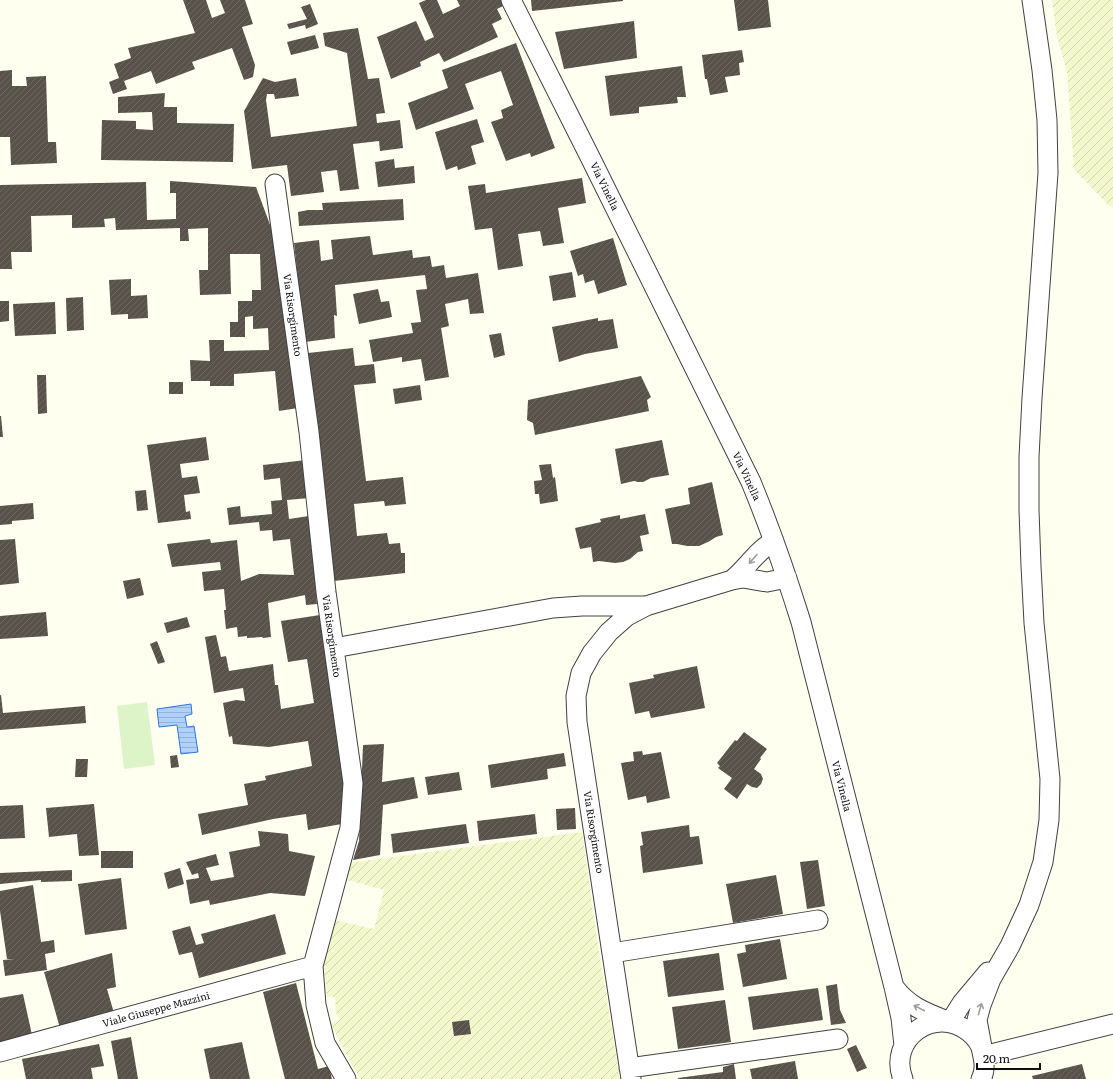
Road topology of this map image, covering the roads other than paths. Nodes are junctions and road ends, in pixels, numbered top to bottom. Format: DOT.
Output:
graph roads {
  1 [pos="511,0"];
  2 [pos="1032,0"];
  3 [pos="275,184"];
  4 [pos="774,541"];
  5 [pos="787,578"];
  6 [pos="732,580"];
  7 [pos="646,606"];
  8 [pos="334,648"];
  9 [pos="818,920"];
  10 [pos="1010,946"];
  11 [pos="612,953"];
  12 [pos="313,966"];
  13 [pos="894,987"];
  14 [pos="950,1022"];
  15 [pos="1113,1024"];
  16 [pos="838,1039"];
  17 [pos="904,1046"];
  18 [pos="982,1051"];
  19 [pos="0,1052"];
  20 [pos="630,1074"];
  21 [pos="346,1079"];
  22 [pos="903,1079"];
  23 [pos="981,1079"];
  1 -- 4 [label="street, Via Vinella"];
  2 -- 10 [label="street"];
  3 -- 8 [label="street, Via Risorgimento"];
  4 -- 5 [label="street, Via Vinella"];
  4 -- 6 [label="street, one-way"];
  5 -- 6 [label="street"];
  5 -- 13 [label="street, Via Vinella"];
  6 -- 7 [label="street, Via Risorgimento"];
  7 -- 8 [label="street"];
  7 -- 11 [label="street, Via Risorgimento"];
  8 -- 12 [label="street, Via Risorgimento"];
  9 -- 11 [label="street"];
  10 -- 14 [label="street"];
  18 -- 10 [label="street, one-way"];
  11 -- 20 [label="street, Via Risorgimento"];
  12 -- 19 [label="street, Viale Giuseppe Mazzini"];
  12 -- 21 [label="street, Via Risorgimento"];
  14 -- 13 [label="street, one-way"];
  13 -- 17 [label="street, Via Vinella"];
  14 -- 17 [label="street"];
  14 -- 18 [label="street"];
  15 -- 18 [label="street"];
  16 -- 20 [label="street"];
  17 -- 22 [label="street"];
  18 -- 23 [label="street"];
}
